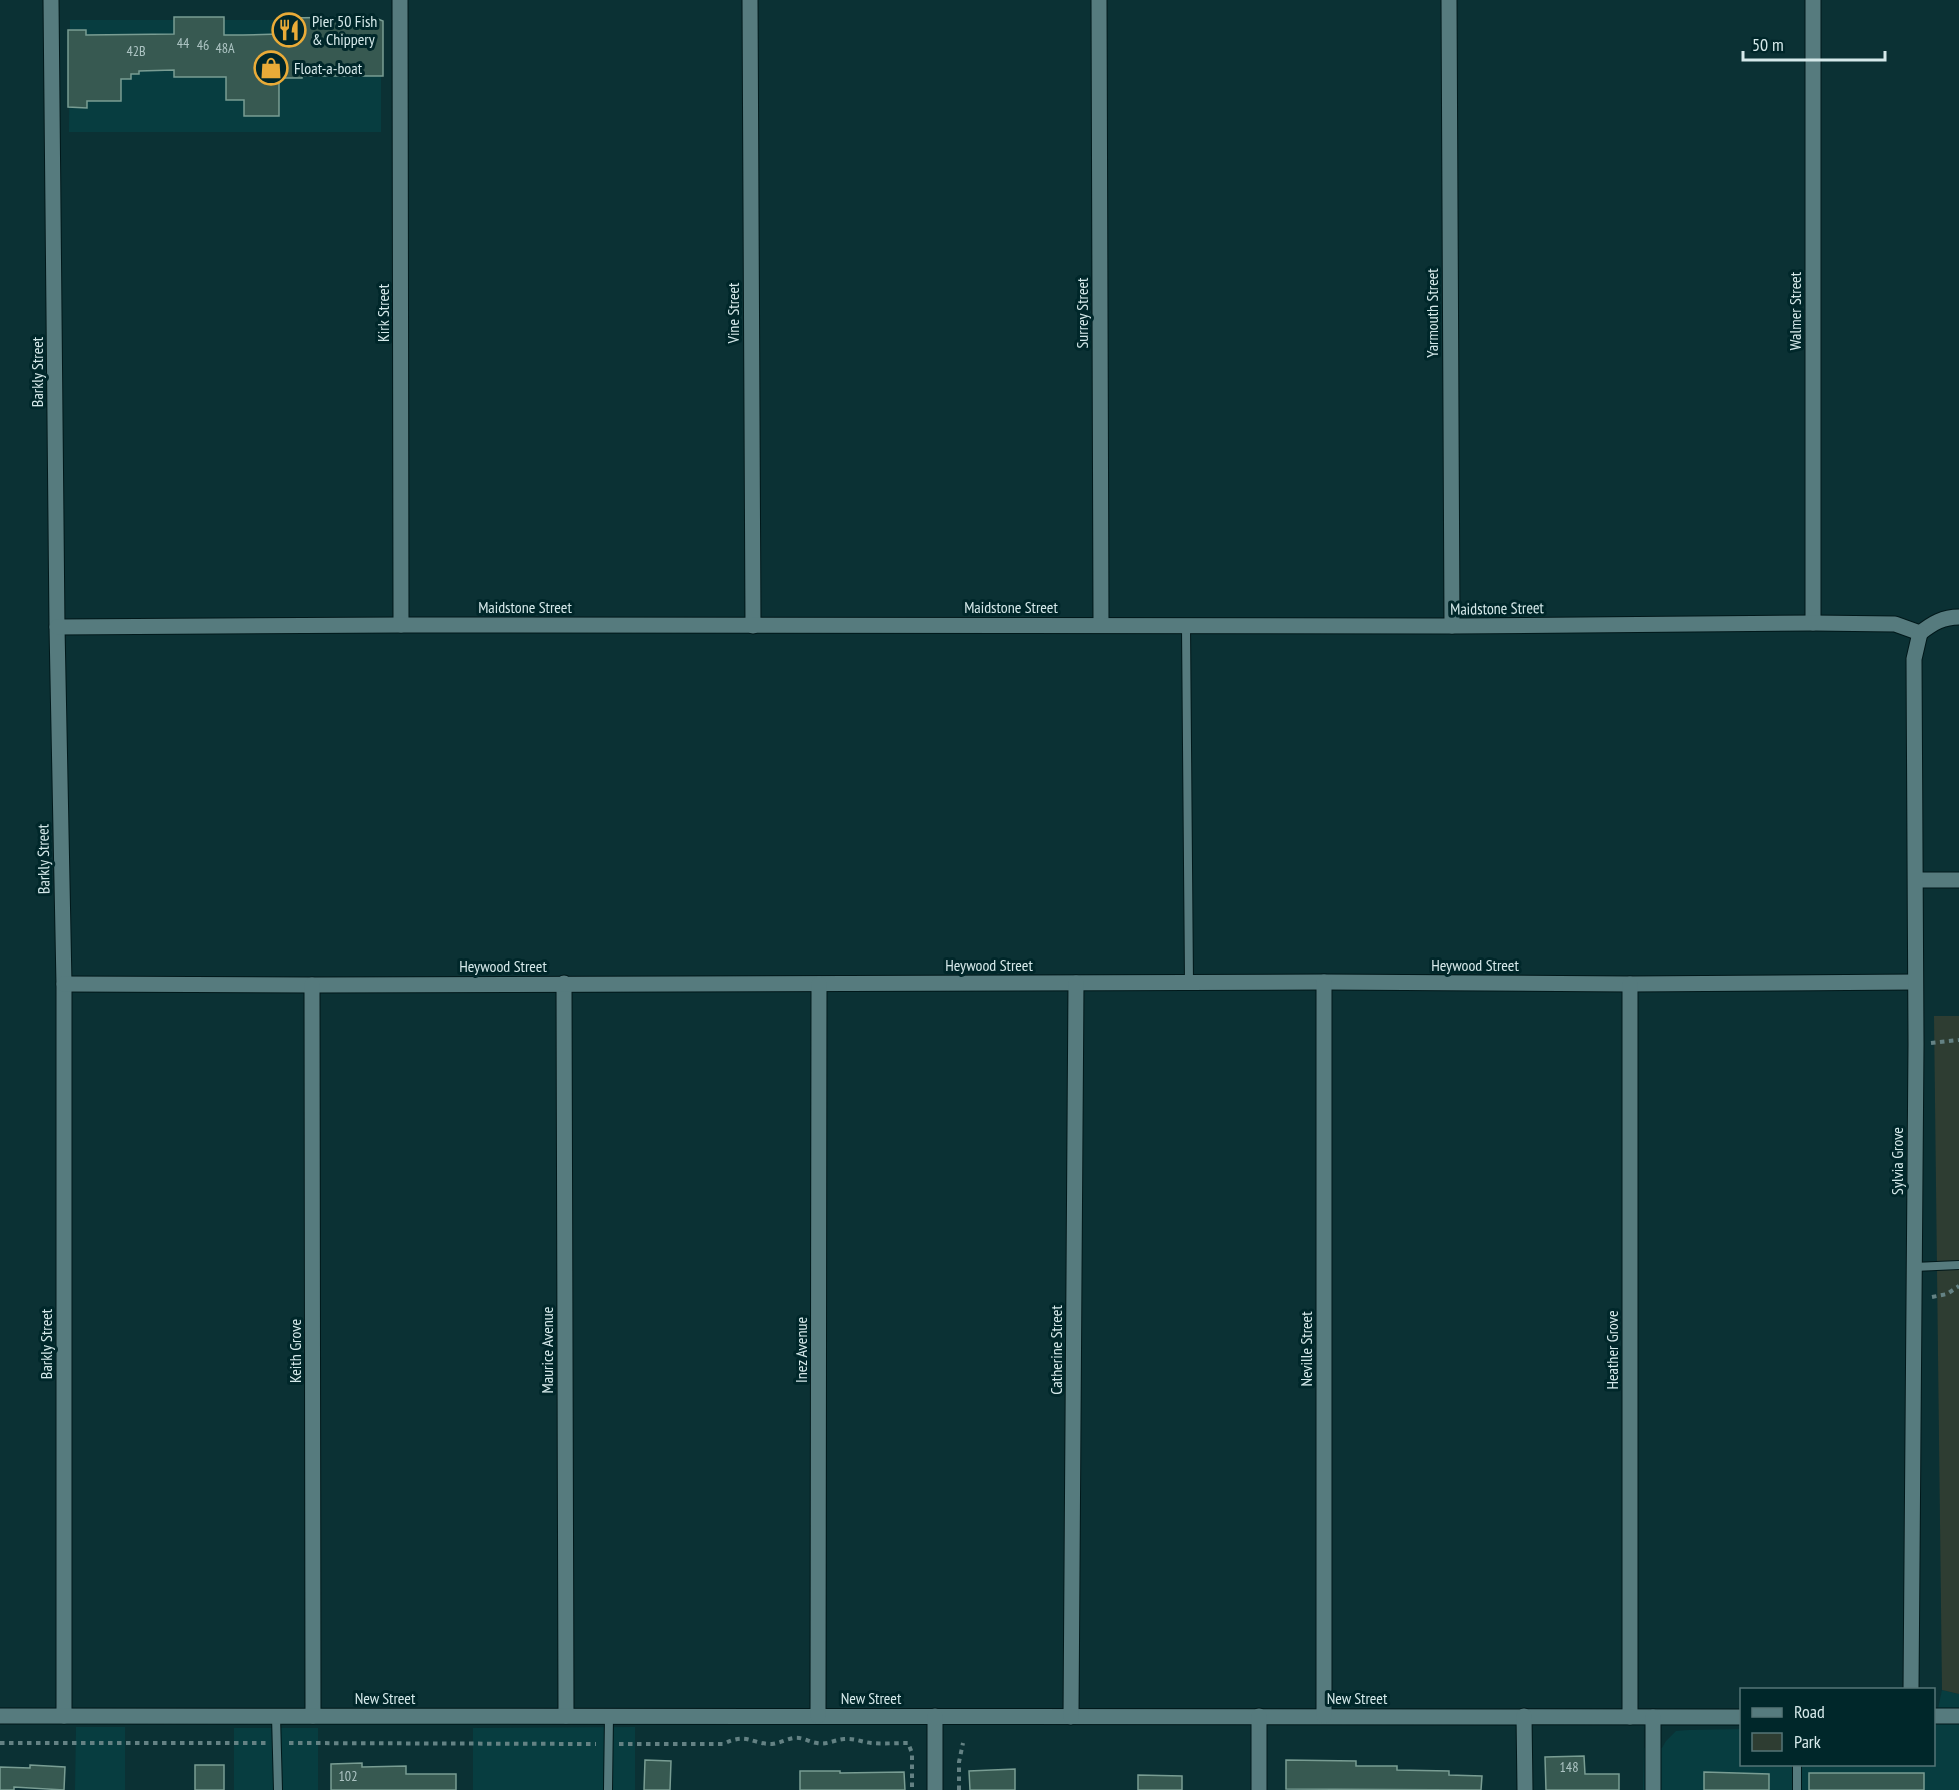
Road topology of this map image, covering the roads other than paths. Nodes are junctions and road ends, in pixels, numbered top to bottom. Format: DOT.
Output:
graph roads {
  1 [pos="51,0"];
  2 [pos="400,0"];
  3 [pos="750,0"];
  4 [pos="1099,0"];
  5 [pos="1449,0"];
  6 [pos="1812,0"];
  7 [pos="1959,617"];
  8 [pos="1814,623"];
  9 [pos="400,625"];
  10 [pos="1101,625"];
  11 [pos="753,626"];
  12 [pos="1186,626"];
  13 [pos="1452,626"];
  14 [pos="57,627"];
  15 [pos="1920,633"];
  16 [pos="1959,879"];
  17 [pos="1916,880"];
  18 [pos="1324,982"];
  19 [pos="1915,982"];
  20 [pos="564,983"];
  21 [pos="1076,983"];
  22 [pos="1189,983"];
  23 [pos="63,984"];
  24 [pos="819,984"];
  25 [pos="1630,984"];
  26 [pos="312,985"];
  27 [pos="1959,1265"];
  28 [pos="1914,1267"];
  29 [pos="1911,1688"];
  30 [pos="0,1716"];
  31 [pos="64,1716"];
  32 [pos="276,1716"];
  33 [pos="313,1716"];
  34 [pos="566,1716"];
  35 [pos="609,1716"];
  36 [pos="818,1716"];
  37 [pos="935,1716"];
  38 [pos="1259,1716"];
  39 [pos="1324,1716"];
  40 [pos="1524,1716"];
  41 [pos="1935,1716"];
  42 [pos="1959,1716"];
  43 [pos="1071,1717"];
  44 [pos="1630,1717"];
  45 [pos="1653,1717"];
  46 [pos="1740,1717"];
  47 [pos="1797,1766"];
  48 [pos="278,1790"];
  49 [pos="608,1790"];
  50 [pos="935,1790"];
  51 [pos="1259,1790"];
  52 [pos="1525,1790"];
  53 [pos="1653,1790"];
  54 [pos="1797,1790"];
  1 -- 14 [label="street, Barkly Street"];
  2 -- 9 [label="street, Kirk Street"];
  3 -- 11 [label="street, Vine Street"];
  4 -- 10 [label="street, Surrey Street"];
  5 -- 13 [label="street, Yarmouth Street"];
  6 -- 8 [label="street, Walmer Street"];
  7 -- 15 [label="street"];
  8 -- 13 [label="street, Maidstone Street"];
  8 -- 15 [label="street, Maidstone Street"];
  9 -- 11 [label="street, Maidstone Street"];
  9 -- 14 [label="street, Maidstone Street"];
  10 -- 11 [label="street, Maidstone Street"];
  10 -- 12 [label="street, Maidstone Street"];
  12 -- 13 [label="street, Maidstone Street"];
  12 -- 22 [label="lane"];
  14 -- 23 [label="street, Barkly Street"];
  15 -- 17 [label="street, Sylvia Grove"];
  16 -- 17 [label="street"];
  17 -- 19 [label="street, Sylvia Grove"];
  18 -- 22 [label="street, Heywood Street"];
  18 -- 25 [label="street, Heywood Street"];
  18 -- 39 [label="street, Neville Street"];
  19 -- 25 [label="street, Heywood Street"];
  19 -- 28 [label="street, Sylvia Grove"];
  20 -- 24 [label="street, Heywood Street"];
  20 -- 26 [label="street, Heywood Street"];
  20 -- 34 [label="street, Maurice Avenue"];
  21 -- 22 [label="street, Heywood Street"];
  21 -- 24 [label="street, Heywood Street"];
  21 -- 43 [label="street, Catherine Street"];
  23 -- 26 [label="street, Heywood Street"];
  23 -- 31 [label="street, Barkly Street"];
  24 -- 36 [label="street, Inez Avenue"];
  25 -- 44 [label="street, Heather Grove"];
  26 -- 33 [label="street, Keith Grove"];
  27 -- 28 [label="lane"];
  28 -- 29 [label="street, Sylvia Grove"];
  30 -- 31 [label="street, New Street"];
  31 -- 32 [label="street, New Street"];
  32 -- 33 [label="street, New Street"];
  32 -- 48 [label="lane"];
  33 -- 34 [label="street, New Street"];
  34 -- 35 [label="street, New Street"];
  35 -- 36 [label="street, New Street"];
  35 -- 49 [label="lane"];
  36 -- 37 [label="street, New Street"];
  37 -- 43 [label="street, New Street"];
  37 -- 50 [label="street"];
  38 -- 39 [label="street, New Street"];
  38 -- 43 [label="street, New Street"];
  38 -- 51 [label="street"];
  39 -- 40 [label="street, New Street"];
  40 -- 44 [label="street, New Street"];
  40 -- 52 [label="street"];
  41 -- 42 [label="street"];
  44 -- 45 [label="street, New Street"];
  45 -- 46 [label="street, New Street"];
  45 -- 53 [label="street"];
  47 -- 54 [label="lane"];
}
